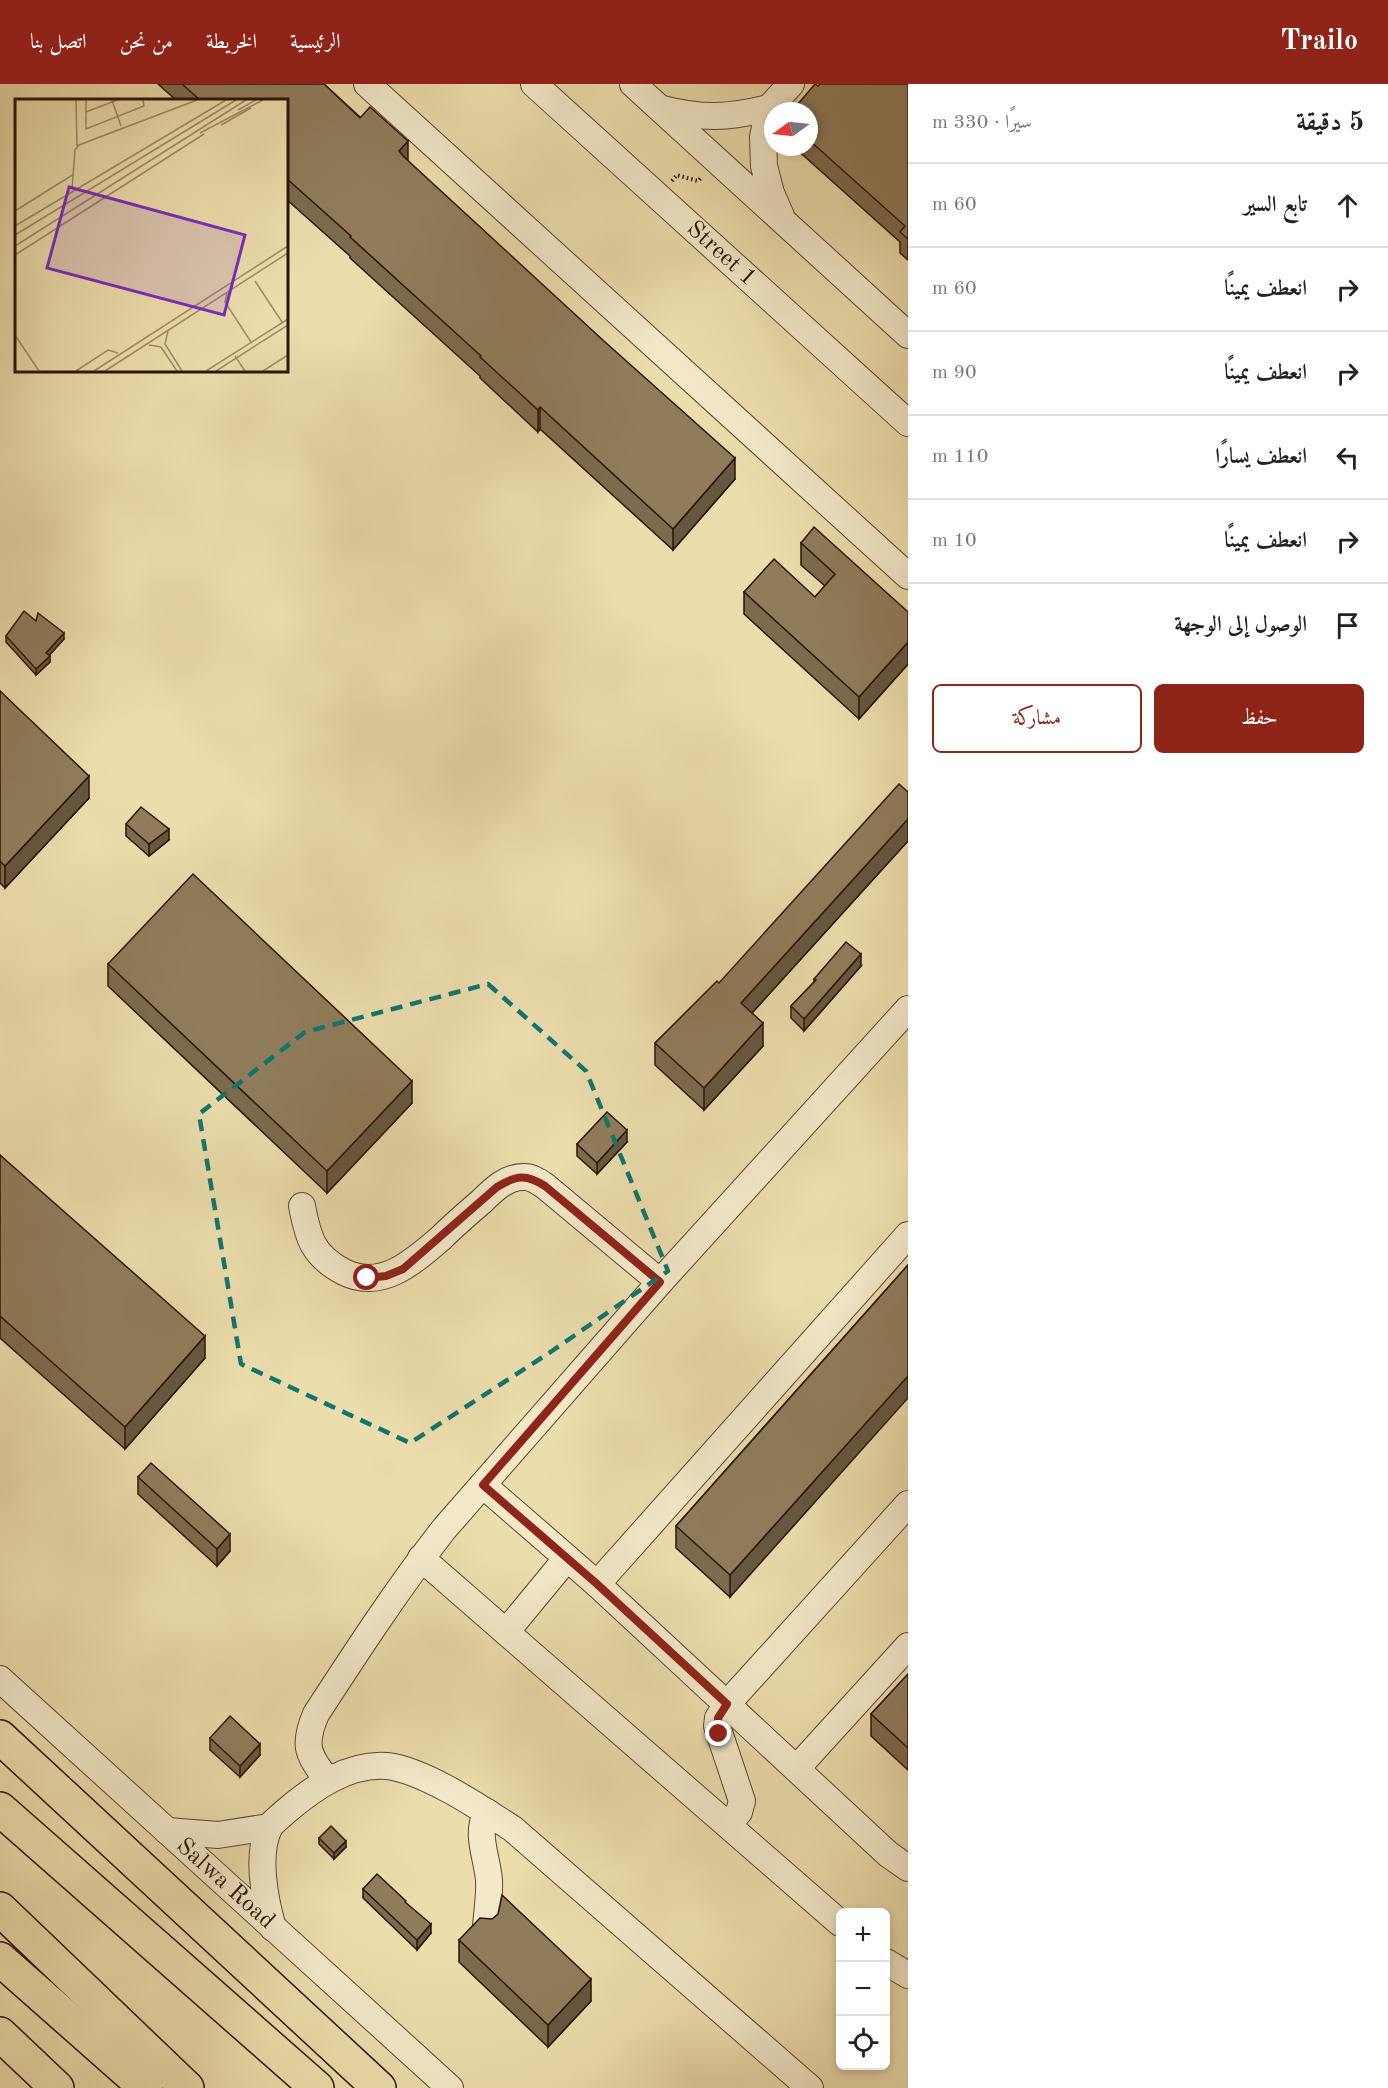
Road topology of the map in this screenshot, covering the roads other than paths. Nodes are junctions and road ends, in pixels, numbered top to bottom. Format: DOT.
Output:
graph roads {
  1 [pos="367,84"];
  2 [pos="534,84"];
  3 [pos="633,84"];
  4 [pos="791,84"];
  5 [pos="774,102"];
  6 [pos="661,109"];
  7 [pos="764,109"];
  8 [pos="764,132"];
  9 [pos="784,222"];
  10 [pos="908,335"];
  11 [pos="908,423"];
  12 [pos="908,576"];
  13 [pos="908,1010"];
  14 [pos="302,1206"];
  15 [pos="908,1235"];
  16 [pos="660,1282"];
  17 [pos="483,1485"];
  18 [pos="908,1504"];
  19 [pos="421,1558"];
  20 [pos="567,1558"];
  21 [pos="597,1584"];
  22 [pos="506,1632"];
  23 [pos="908,1646"];
  24 [pos="0,1680"];
  25 [pos="727,1704"];
  26 [pos="0,1737"];
  27 [pos="797,1768"];
  28 [pos="328,1780"];
  29 [pos="0,1809"];
  30 [pos="487,1812"];
  31 [pos="728,1825"];
  32 [pos="269,1827"];
  33 [pos="167,1831"];
  34 [pos="908,1868"];
  35 [pos="0,1909"];
  36 [pos="836,1920"];
  37 [pos="486,1927"];
  38 [pos="273,1928"];
  39 [pos="0,1959"];
  40 [pos="890,1965"];
  41 [pos="908,1975"];
  42 [pos="3,2039"];
  43 [pos="57,2088"];
  44 [pos="146,2088"];
  45 [pos="187,2088"];
  46 [pos="317,2088"];
  47 [pos="379,2088"];
  48 [pos="450,2088"];
  49 [pos="810,2088"];
  1 -- 12 [label="street"];
  2 -- 11 [label="street, Street 1"];
  3 -- 6 [label="street"];
  4 -- 5 [label="street"];
  6 -- 7 [label="street"];
  6 -- 9 [label="street"];
  8 -- 9 [label="street"];
  9 -- 10 [label="street"];
  13 -- 16 [label="street"];
  14 -- 16 [label="street"];
  15 -- 21 [label="street"];
  16 -- 17 [label="street"];
  17 -- 19 [label="street"];
  17 -- 20 [label="street"];
  18 -- 25 [label="street"];
  19 -- 22 [label="street"];
  19 -- 28 [label="street"];
  20 -- 21 [label="street"];
  20 -- 22 [label="street"];
  21 -- 25 [label="street"];
  22 -- 31 [label="street"];
  23 -- 27 [label="street"];
  24 -- 33 [label="street, Salwa Road"];
  25 -- 27 [label="street"];
  25 -- 31 [label="street"];
  26 -- 47 [label="main road, Salwa Road"];
  27 -- 34 [label="street"];
  28 -- 30 [label="street"];
  28 -- 32 [label="street"];
  29 -- 46 [label="main road"];
  30 -- 37 [label="street"];
  30 -- 49 [label="street"];
  31 -- 36 [label="street"];
  32 -- 33 [label="street"];
  32 -- 38 [label="street"];
  33 -- 38 [label="street, Salwa Road"];
  35 -- 45 [label="main road"];
  38 -- 48 [label="street, Salwa Road"];
  39 -- 44 [label="main road"];
  40 -- 41 [label="street"];
  42 -- 43 [label="main road"];
}
